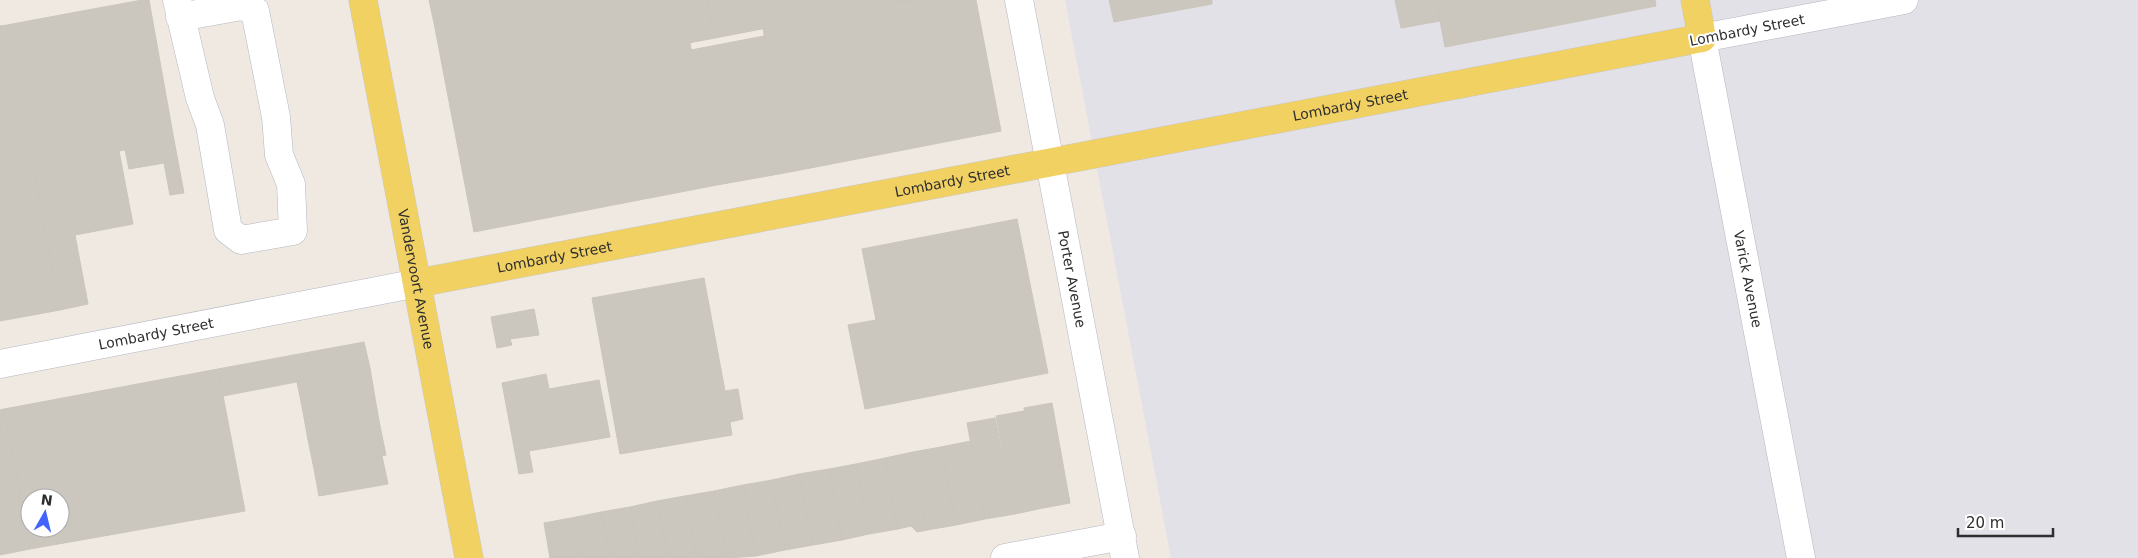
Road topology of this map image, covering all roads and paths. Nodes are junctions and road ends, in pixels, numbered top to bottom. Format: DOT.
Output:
graph roads {
  1 [pos="363,0"];
  2 [pos="1020,0"];
  3 [pos="1695,0"];
  4 [pos="1904,0"];
  5 [pos="178,8"];
  6 [pos="1702,38"];
  7 [pos="1051,164"];
  8 [pos="418,283"];
  9 [pos="0,364"];
  10 [pos="1124,547"];
  11 [pos="469,558"];
  12 [pos="1005,558"];
  13 [pos="1801,558"];
  1 -- 8 [label="main road, Vandervoort Avenue"];
  2 -- 7 [label="street, Porter Avenue"];
  3 -- 6 [label="main road, Varick Avenue"];
  4 -- 6 [label="street, Lombardy Street"];
  5 -- 5 [label="street"];
  6 -- 7 [label="main road, Lombardy Street"];
  6 -- 13 [label="street, Varick Avenue"];
  7 -- 8 [label="main road, Lombardy Street"];
  7 -- 10 [label="street, Porter Avenue"];
  8 -- 9 [label="street, Lombardy Street"];
  8 -- 11 [label="main road, Vandervoort Avenue"];
  10 -- 12 [label="street"];
}
